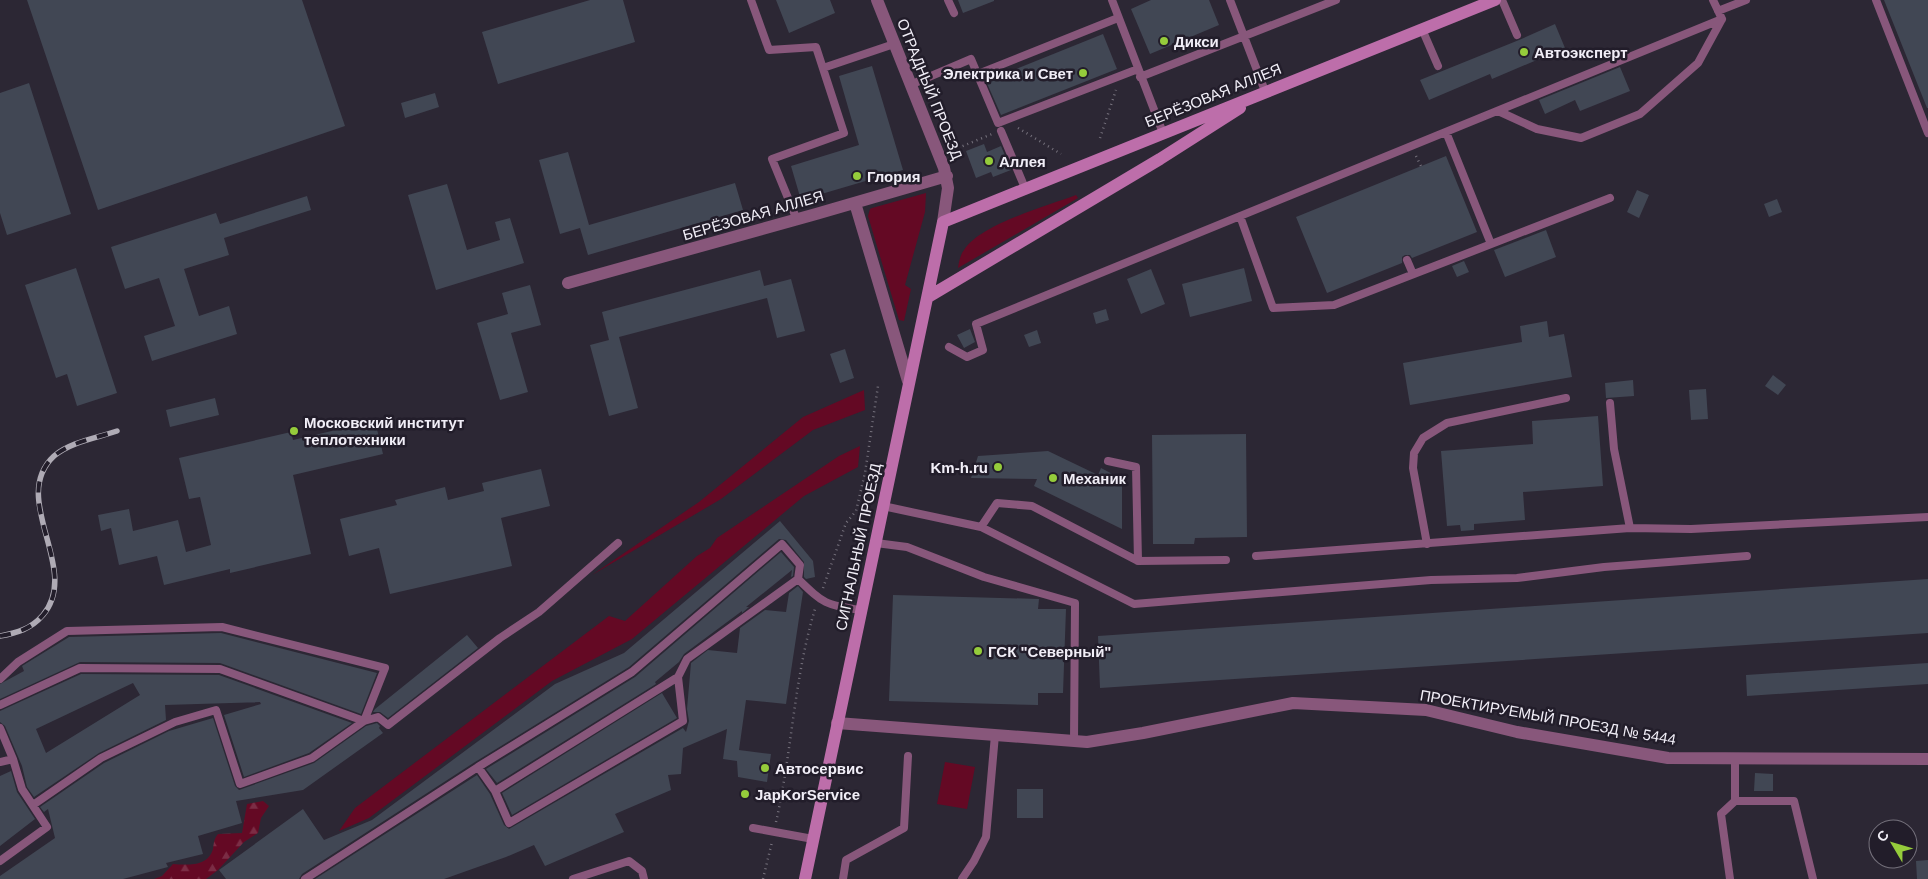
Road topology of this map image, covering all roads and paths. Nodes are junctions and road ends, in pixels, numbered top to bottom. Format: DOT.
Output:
graph roads {
  1 [pos="751,0"];
  2 [pos="877,0"];
  3 [pos="948,0"];
  4 [pos="1112,0"];
  5 [pos="1230,0"];
  6 [pos="1336,0"];
  7 [pos="1495,0"];
  8 [pos="1502,0"];
  9 [pos="1714,0"];
  10 [pos="1746,0"];
  11 [pos="1876,0"];
  12 [pos="1718,11"];
  13 [pos="954,13"];
  14 [pos="1118,18"];
  15 [pos="1722,19"];
  16 [pos="1422,29"];
  17 [pos="1517,35"];
  18 [pos="1244,36"];
  19 [pos="894,44"];
  20 [pos="1438,66"];
  21 [pos="823,68"];
  22 [pos="1139,73"];
  23 [pos="978,74"];
  24 [pos="910,85"];
  25 [pos="1117,86"];
  26 [pos="1265,91"];
  27 [pos="1498,111"];
  28 [pos="1015,126"];
  29 [pos="1001,131"];
  30 [pos="1446,132"];
  31 [pos="1163,133"];
  32 [pos="1928,133"];
  33 [pos="1100,138"];
  34 [pos="958,148"];
  35 [pos="1061,154"];
  36 [pos="947,176"];
  37 [pos="1025,188"];
  38 [pos="1610,198"];
  39 [pos="855,203"];
  40 [pos="1240,216"];
  41 [pos="797,220"];
  42 [pos="943,222"];
  43 [pos="1491,244"];
  44 [pos="1407,260"];
  45 [pos="1413,274"];
  46 [pos="568,284"];
  47 [pos="928,297"];
  48 [pos="949,347"];
  49 [pos="908,381"];
  50 [pos="878,386"];
  51 [pos="1566,398"];
  52 [pos="1610,403"];
  53 [pos="1108,461"];
  54 [pos="883,506"];
  55 [pos="1928,517"];
  56 [pos="981,527"];
  57 [pos="1630,528"];
  58 [pos="618,543"];
  59 [pos="876,543"];
  60 [pos="1427,544"];
  61 [pos="1256,556"];
  62 [pos="1747,556"];
  63 [pos="1226,560"];
  64 [pos="1138,562"];
  65 [pos="798,579"];
  66 [pos="819,599"];
  67 [pos="861,610"];
  68 [pos="678,678"];
  69 [pos="0,679"];
  70 [pos="0,705"];
  71 [pos="364,721"];
  72 [pos="837,723"];
  73 [pos="0,728"];
  74 [pos="996,735"];
  75 [pos="1074,741"];
  76 [pos="908,756"];
  77 [pos="1735,758"];
  78 [pos="13,759"];
  79 [pos="1928,759"];
  80 [pos="0,762"];
  81 [pos="478,767"];
  82 [pos="495,791"];
  83 [pos="1735,800"];
  84 [pos="33,805"];
  85 [pos="753,828"];
  86 [pos="774,832"];
  87 [pos="813,839"];
  88 [pos="0,861"];
  89 [pos="305,879"];
  90 [pos="573,879"];
  91 [pos="644,879"];
  92 [pos="763,879"];
  93 [pos="805,879"];
  94 [pos="843,879"];
  95 [pos="962,879"];
  96 [pos="1730,879"];
  97 [pos="1813,879"];
  1 -- 21 [label="lane"];
  2 -- 19 [label="street, ОТРАДНЫЙ ПРОЕЗД"];
  3 -- 13 [label="lane"];
  4 -- 14 [label="lane"];
  5 -- 18 [label="lane"];
  6 -- 18 [label="lane"];
  7 -- 16 [label="main road, БЕРЁЗОВАЯ АЛЛЕЯ"];
  8 -- 17 [label="lane"];
  9 -- 12 [label="lane"];
  10 -- 12 [label="lane"];
  11 -- 32 [label="lane"];
  12 -- 15 [label="lane"];
  14 -- 22 [label="lane"];
  14 -- 23 [label="lane"];
  15 -- 27 [label="lane"];
  15 -- 27 [label="lane"];
  16 -- 20 [label="lane"];
  16 -- 26 [label="main road, БЕРЁЗОВАЯ АЛЛЕЯ"];
  18 -- 22 [label="lane"];
  18 -- 26 [label="lane"];
  19 -- 21 [label="lane"];
  19 -- 24 [label="street, ОТРАДНЫЙ ПРОЕЗД"];
  21 -- 41 [label="lane"];
  22 -- 23 [label="lane"];
  22 -- 31 [label="lane"];
  23 -- 24 [label="lane"];
  24 -- 36 [label="street, ОТРАДНЫЙ ПРОЕЗД"];
  25 -- 33 [label="path"];
  26 -- 31 [label="main road, БЕРЁЗОВАЯ АЛЛЕЯ"];
  26 -- 47 [label="main road"];
  27 -- 30 [label="lane"];
  28 -- 35 [label="path"];
  29 -- 34 [label="path"];
  29 -- 37 [label="lane"];
  30 -- 40 [label="lane"];
  30 -- 43 [label="lane"];
  31 -- 37 [label="main road, БЕРЁЗОВАЯ АЛЛЕЯ"];
  36 -- 39 [label="street, БЕРЁЗОВАЯ АЛЛЕЯ"];
  36 -- 42 [label="street, ОТРАДНЫЙ ПРОЕЗД"];
  37 -- 42 [label="main road, БЕРЁЗОВАЯ АЛЛЕЯ"];
  38 -- 43 [label="lane"];
  39 -- 41 [label="street, БЕРЁЗОВАЯ АЛЛЕЯ"];
  39 -- 49 [label="street"];
  40 -- 45 [label="lane"];
  40 -- 48 [label="lane"];
  41 -- 46 [label="street, БЕРЁЗОВАЯ АЛЛЕЯ"];
  42 -- 47 [label="main road, СИГНАЛЬНЫЙ ПРОЕЗД"];
  43 -- 45 [label="lane"];
  44 -- 45 [label="lane"];
  47 -- 49 [label="main road, СИГНАЛЬНЫЙ ПРОЕЗД"];
  49 -- 54 [label="main road, СИГНАЛЬНЫЙ ПРОЕЗД"];
  50 -- 66 [label="path"];
  51 -- 60 [label="lane"];
  52 -- 57 [label="lane"];
  53 -- 64 [label="lane"];
  54 -- 56 [label="lane"];
  54 -- 59 [label="main road, СИГНАЛЬНЫЙ ПРОЕЗД"];
  55 -- 57 [label="lane"];
  56 -- 62 [label="lane"];
  56 -- 64 [label="lane"];
  57 -- 60 [label="lane"];
  58 -- 71 [label="lane"];
  59 -- 67 [label="main road, СИГНАЛЬНЫЙ ПРОЕЗД"];
  59 -- 75 [label="lane"];
  60 -- 61 [label="lane"];
  63 -- 64 [label="lane"];
  65 -- 66 [label="lane"];
  65 -- 68 [label="lane"];
  65 -- 81 [label="lane"];
  66 -- 67 [label="lane"];
  66 -- 86 [label="path"];
  67 -- 72 [label="main road, СИГНАЛЬНЫЙ ПРОЕЗД"];
  68 -- 82 [label="lane"];
  68 -- 82 [label="lane"];
  69 -- 71 [label="lane"];
  70 -- 71 [label="lane"];
  71 -- 84 [label="lane"];
  72 -- 74 [label="street, ПРОЕКТИРУЕМЫЙ ПРОЕЗД № 5444"];
  72 -- 87 [label="main road, СИГНАЛЬНЫЙ ПРОЕЗД"];
  73 -- 78 [label="lane"];
  74 -- 75 [label="street, ПРОЕКТИРУЕМЫЙ ПРОЕЗД № 5444"];
  74 -- 95 [label="lane"];
  75 -- 77 [label="street, ПРОЕКТИРУЕМЫЙ ПРОЕЗД № 5444"];
  76 -- 94 [label="lane"];
  77 -- 79 [label="street, ПРОЕКТИРУЕМЫЙ ПРОЕЗД № 5444"];
  77 -- 83 [label="lane"];
  78 -- 80 [label="lane"];
  78 -- 84 [label="lane"];
  81 -- 82 [label="lane"];
  81 -- 89 [label="lane"];
  83 -- 96 [label="lane"];
  83 -- 97 [label="lane"];
  84 -- 88 [label="lane"];
  85 -- 86 [label="lane"];
  86 -- 87 [label="lane"];
  86 -- 92 [label="path"];
  87 -- 93 [label="main road, СИГНАЛЬНЫЙ ПРОЕЗД"];
  90 -- 91 [label="lane"];
}
